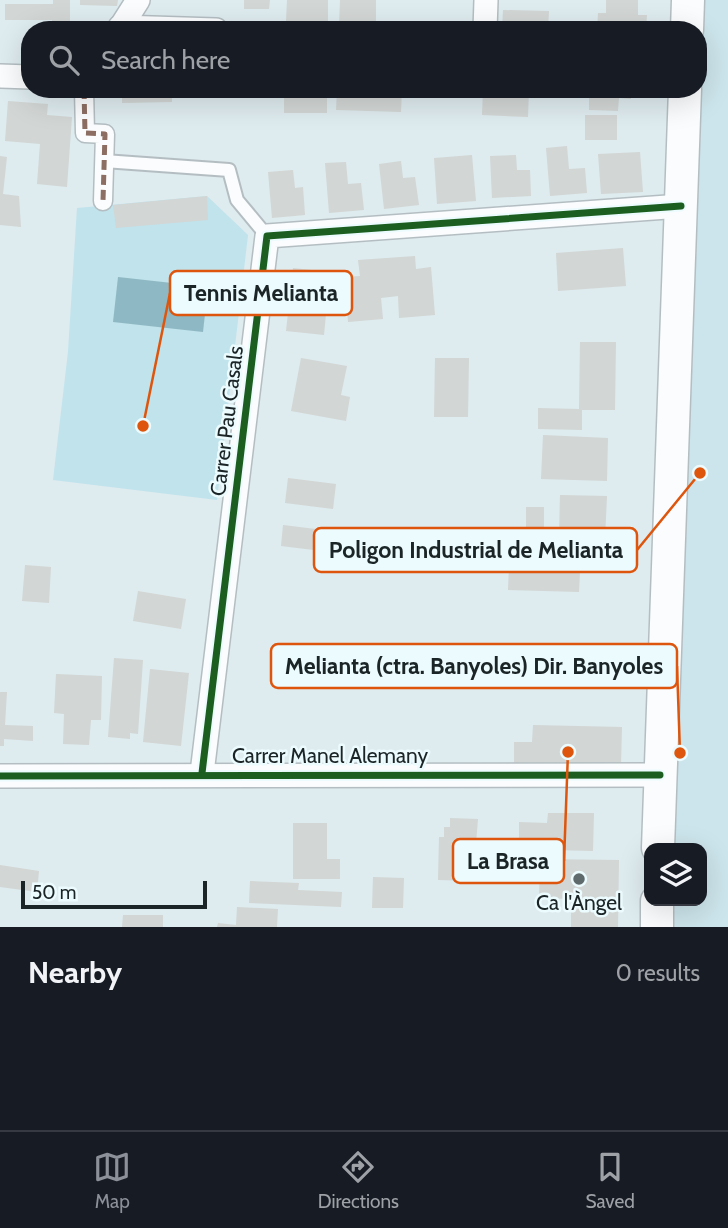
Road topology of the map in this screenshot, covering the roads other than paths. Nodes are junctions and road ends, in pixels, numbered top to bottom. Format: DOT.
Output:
graph roads {
  1 [pos="138,0"];
  2 [pos="486,0"];
  3 [pos="688,0"];
  4 [pos="124,21"];
  5 [pos="485,21"];
  6 [pos="687,21"];
  7 [pos="0,76"];
  8 [pos="21,77"];
  9 [pos="83,98"];
  10 [pos="685,98"];
  11 [pos="104,161"];
  12 [pos="103,201"];
  13 [pos="681,206"];
  14 [pos="267,236"];
  15 [pos="202,773"];
  16 [pos="660,775"];
  17 [pos="0,776"];
  18 [pos="658,843"];
  19 [pos="657,906"];
  20 [pos="657,927"];
  1 -- 4 [label="street"];
  2 -- 5 [label="street"];
  3 -- 6 [label="main road"];
  7 -- 8 [label="street"];
  9 -- 11 [label="street"];
  10 -- 13 [label="main road"];
  11 -- 12 [label="street"];
  11 -- 14 [label="lane"];
  13 -- 14 [label="street"];
  13 -- 16 [label="main road"];
  14 -- 15 [label="street, Carrer Pau Casals"];
  15 -- 16 [label="street, Carrer Manel Alemany"];
  15 -- 17 [label="street, Carrer Manel Alemany"];
  16 -- 18 [label="main road"];
  19 -- 20 [label="main road"];
}
